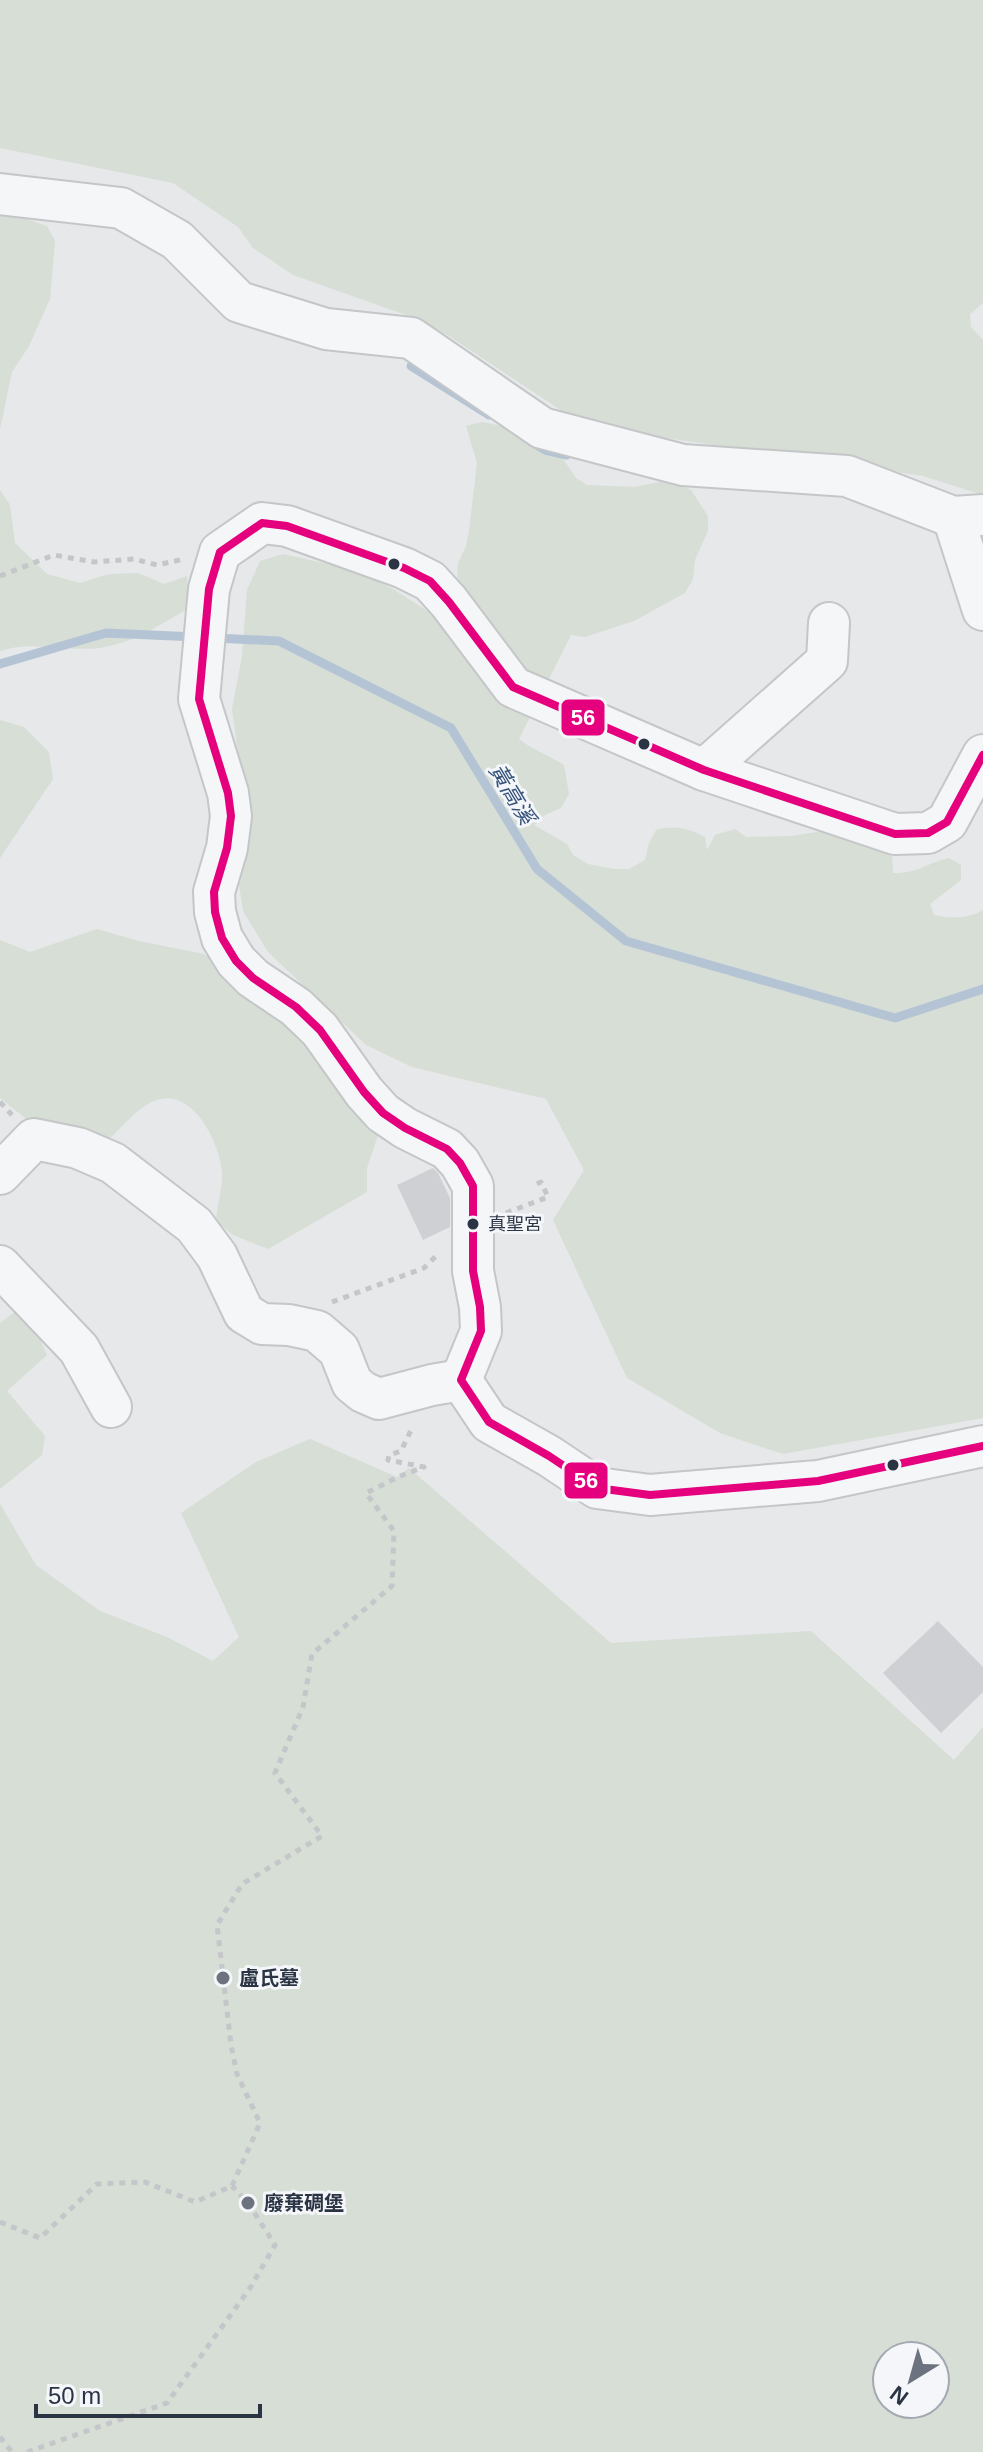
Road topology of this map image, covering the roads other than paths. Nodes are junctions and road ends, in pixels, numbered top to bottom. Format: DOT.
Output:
graph roads {
  1 [pos="0,194"];
  2 [pos="968,516"];
  3 [pos="983,610"];
  4 [pos="829,623"];
  5 [pos="983,755"];
  6 [pos="704,770"];
  7 [pos="0,1174"];
  8 [pos="0,1266"];
  9 [pos="461,1380"];
  10 [pos="111,1407"];
  11 [pos="983,1446"];
  1 -- 2 [label="street"];
  2 -- 3 [label="street"];
  4 -- 6 [label="street"];
  5 -- 6 [label="street"];
  6 -- 9 [label="street"];
  7 -- 9 [label="street"];
  8 -- 10 [label="street"];
  9 -- 11 [label="street"];
}
